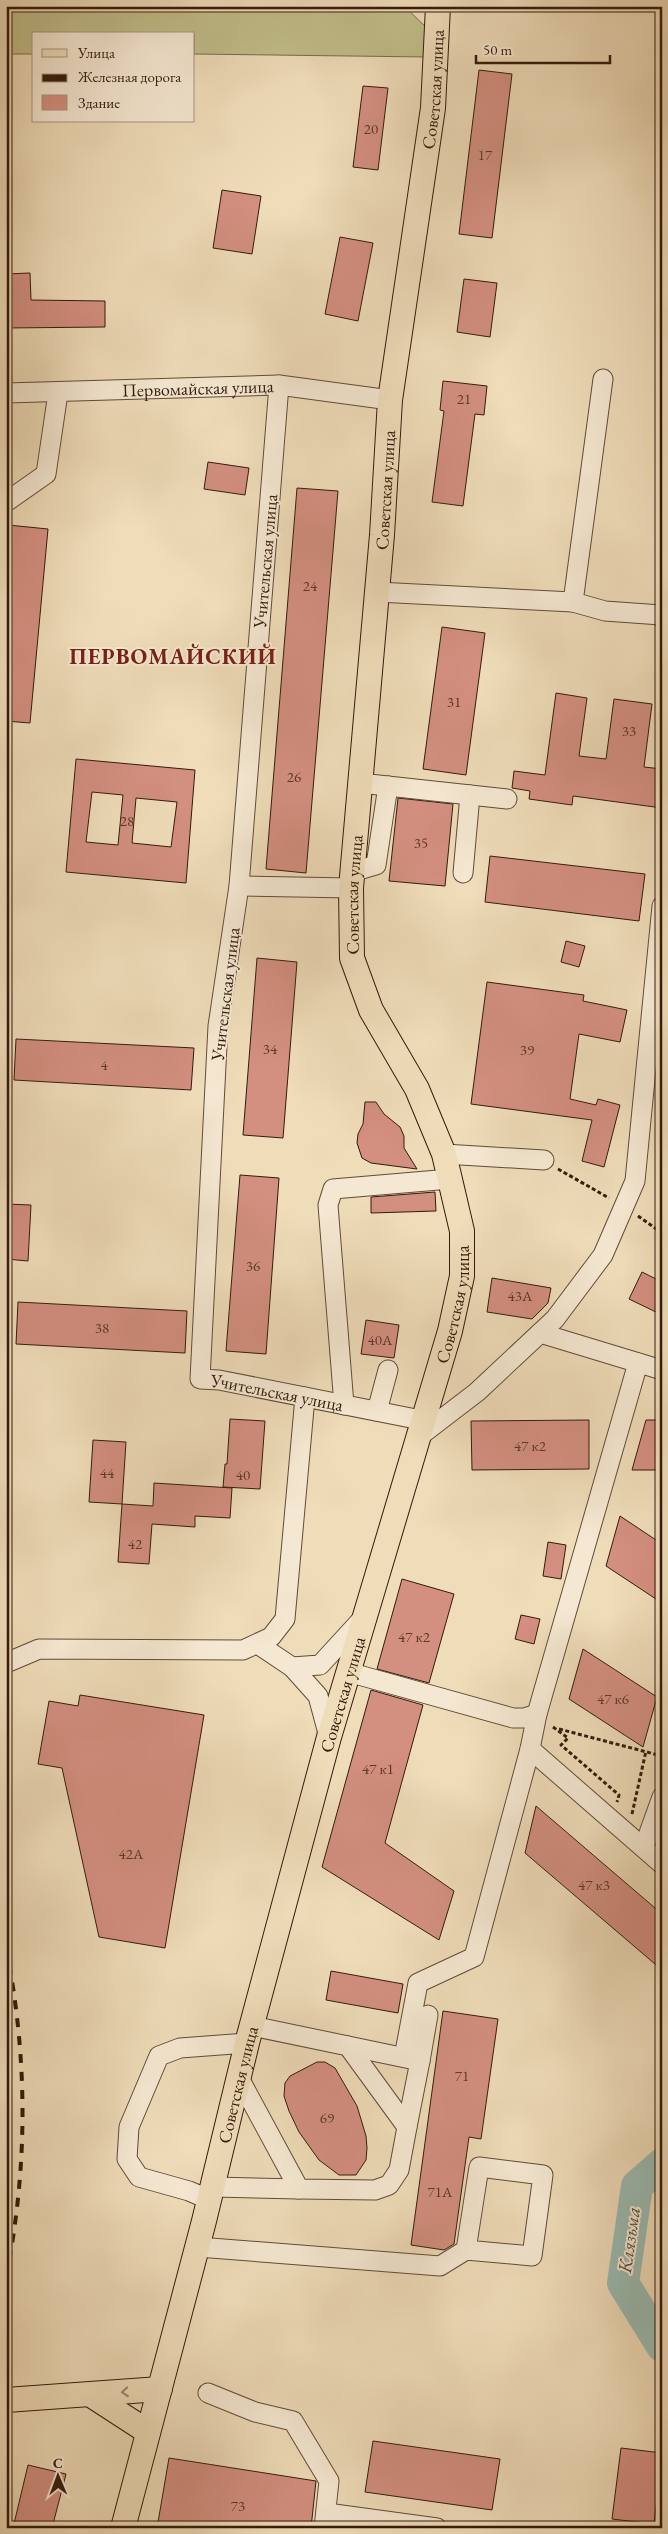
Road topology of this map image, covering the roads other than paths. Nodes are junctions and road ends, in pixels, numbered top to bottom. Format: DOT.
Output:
graph roads {
  1 [pos="438,6"];
  2 [pos="603,379"];
  3 [pos="279,385"];
  4 [pos="6,393"];
  5 [pos="58,393"];
  6 [pos="390,400"];
  7 [pos="6,502"];
  8 [pos="377,592"];
  9 [pos="573,602"];
  10 [pos="662,618"];
  11 [pos="360,783"];
  12 [pos="388,786"];
  13 [pos="470,795"];
  14 [pos="507,799"];
  15 [pos="463,873"];
  16 [pos="352,880"];
  17 [pos="239,886"];
  18 [pos="662,906"];
  19 [pos="660,937"];
  20 [pos="444,1154"];
  21 [pos="544,1160"];
  22 [pos="450,1179"];
  23 [pos="540,1333"];
  24 [pos="638,1363"];
  25 [pos="388,1370"];
  26 [pos="662,1370"];
  27 [pos="305,1397"];
  28 [pos="344,1404"];
  29 [pos="377,1411"];
  30 [pos="419,1429"];
  31 [pos="365,1616"];
  32 [pos="259,1644"];
  33 [pos="6,1663"];
  34 [pos="292,1667"];
  35 [pos="348,1672"];
  36 [pos="537,1714"];
  37 [pos="329,1736"];
  38 [pos="530,1749"];
  39 [pos="662,1797"];
  40 [pos="644,1847"];
  41 [pos="662,1864"];
  42 [pos="428,2015"];
  43 [pos="249,2034"];
  44 [pos="348,2046"];
  45 [pos="412,2059"];
  46 [pos="238,2078"];
  47 [pos="407,2127"];
  48 [pos="299,2189"];
  49 [pos="211,2193"];
  50 [pos="198,2247"];
  51 [pos="466,2250"];
  52 [pos="160,2389"];
  53 [pos="208,2393"];
  54 [pos="91,2395"];
  55 [pos="6,2400"];
  56 [pos="148,2432"];
  57 [pos="325,2521"];
  58 [pos="123,2528"];
  59 [pos="437,2528"];
  1 -- 6 [label="main road, Советская улица"];
  2 -- 9 [label="street"];
  3 -- 5 [label="street, Первомайская улица"];
  3 -- 6 [label="street, Первомайская улица"];
  3 -- 17 [label="street, Учительская улица"];
  4 -- 5 [label="street, Первомайская улица"];
  5 -- 7 [label="street"];
  6 -- 8 [label="main road, Советская улица"];
  8 -- 9 [label="street"];
  8 -- 11 [label="main road, Советская улица"];
  9 -- 10 [label="street"];
  11 -- 12 [label="street"];
  11 -- 16 [label="main road, Советская улица"];
  12 -- 13 [label="street"];
  12 -- 16 [label="street"];
  13 -- 14 [label="street"];
  13 -- 15 [label="street"];
  16 -- 17 [label="street"];
  16 -- 20 [label="main road, Советская улица"];
  17 -- 27 [label="street, Учительская улица"];
  18 -- 19 [label="street"];
  19 -- 23 [label="street"];
  20 -- 21 [label="street"];
  20 -- 22 [label="main road, Советская улица"];
  22 -- 28 [label="street"];
  22 -- 30 [label="main road, Советская улица"];
  23 -- 24 [label="street"];
  23 -- 30 [label="street"];
  24 -- 26 [label="street"];
  24 -- 36 [label="street"];
  25 -- 29 [label="street"];
  27 -- 28 [label="street, Учительская улица"];
  27 -- 32 [label="street"];
  28 -- 29 [label="street, Учительская улица"];
  29 -- 30 [label="street, Учительская улица"];
  30 -- 31 [label="main road, Советская улица"];
  31 -- 34 [label="street"];
  31 -- 35 [label="main road, Советская улица"];
  32 -- 33 [label="street"];
  32 -- 34 [label="street"];
  34 -- 37 [label="street"];
  35 -- 36 [label="street"];
  35 -- 37 [label="main road, Советская улица"];
  36 -- 38 [label="street"];
  37 -- 43 [label="main road, Советская улица"];
  38 -- 40 [label="street"];
  38 -- 45 [label="street"];
  39 -- 40 [label="street"];
  40 -- 41 [label="street"];
  42 -- 45 [label="street"];
  43 -- 44 [label="street"];
  43 -- 46 [label="main road, Советская улица"];
  43 -- 49 [label="street"];
  44 -- 45 [label="street"];
  44 -- 47 [label="street"];
  45 -- 47 [label="street"];
  46 -- 48 [label="street"];
  46 -- 49 [label="main road, Советская улица"];
  47 -- 48 [label="street"];
  48 -- 49 [label="street"];
  49 -- 50 [label="main road, Советская улица"];
  50 -- 51 [label="street"];
  50 -- 52 [label="main road, Советская улица"];
  51 -- 51 [label="street"];
  52 -- 54 [label="main road, one-way"];
  52 -- 56 [label="main road, Советская улица"];
  53 -- 57 [label="street"];
  54 -- 55 [label="main road"];
  54 -- 56 [label="main road"];
  56 -- 58 [label="main road, Советская улица"];
  57 -- 59 [label="street"];
}
